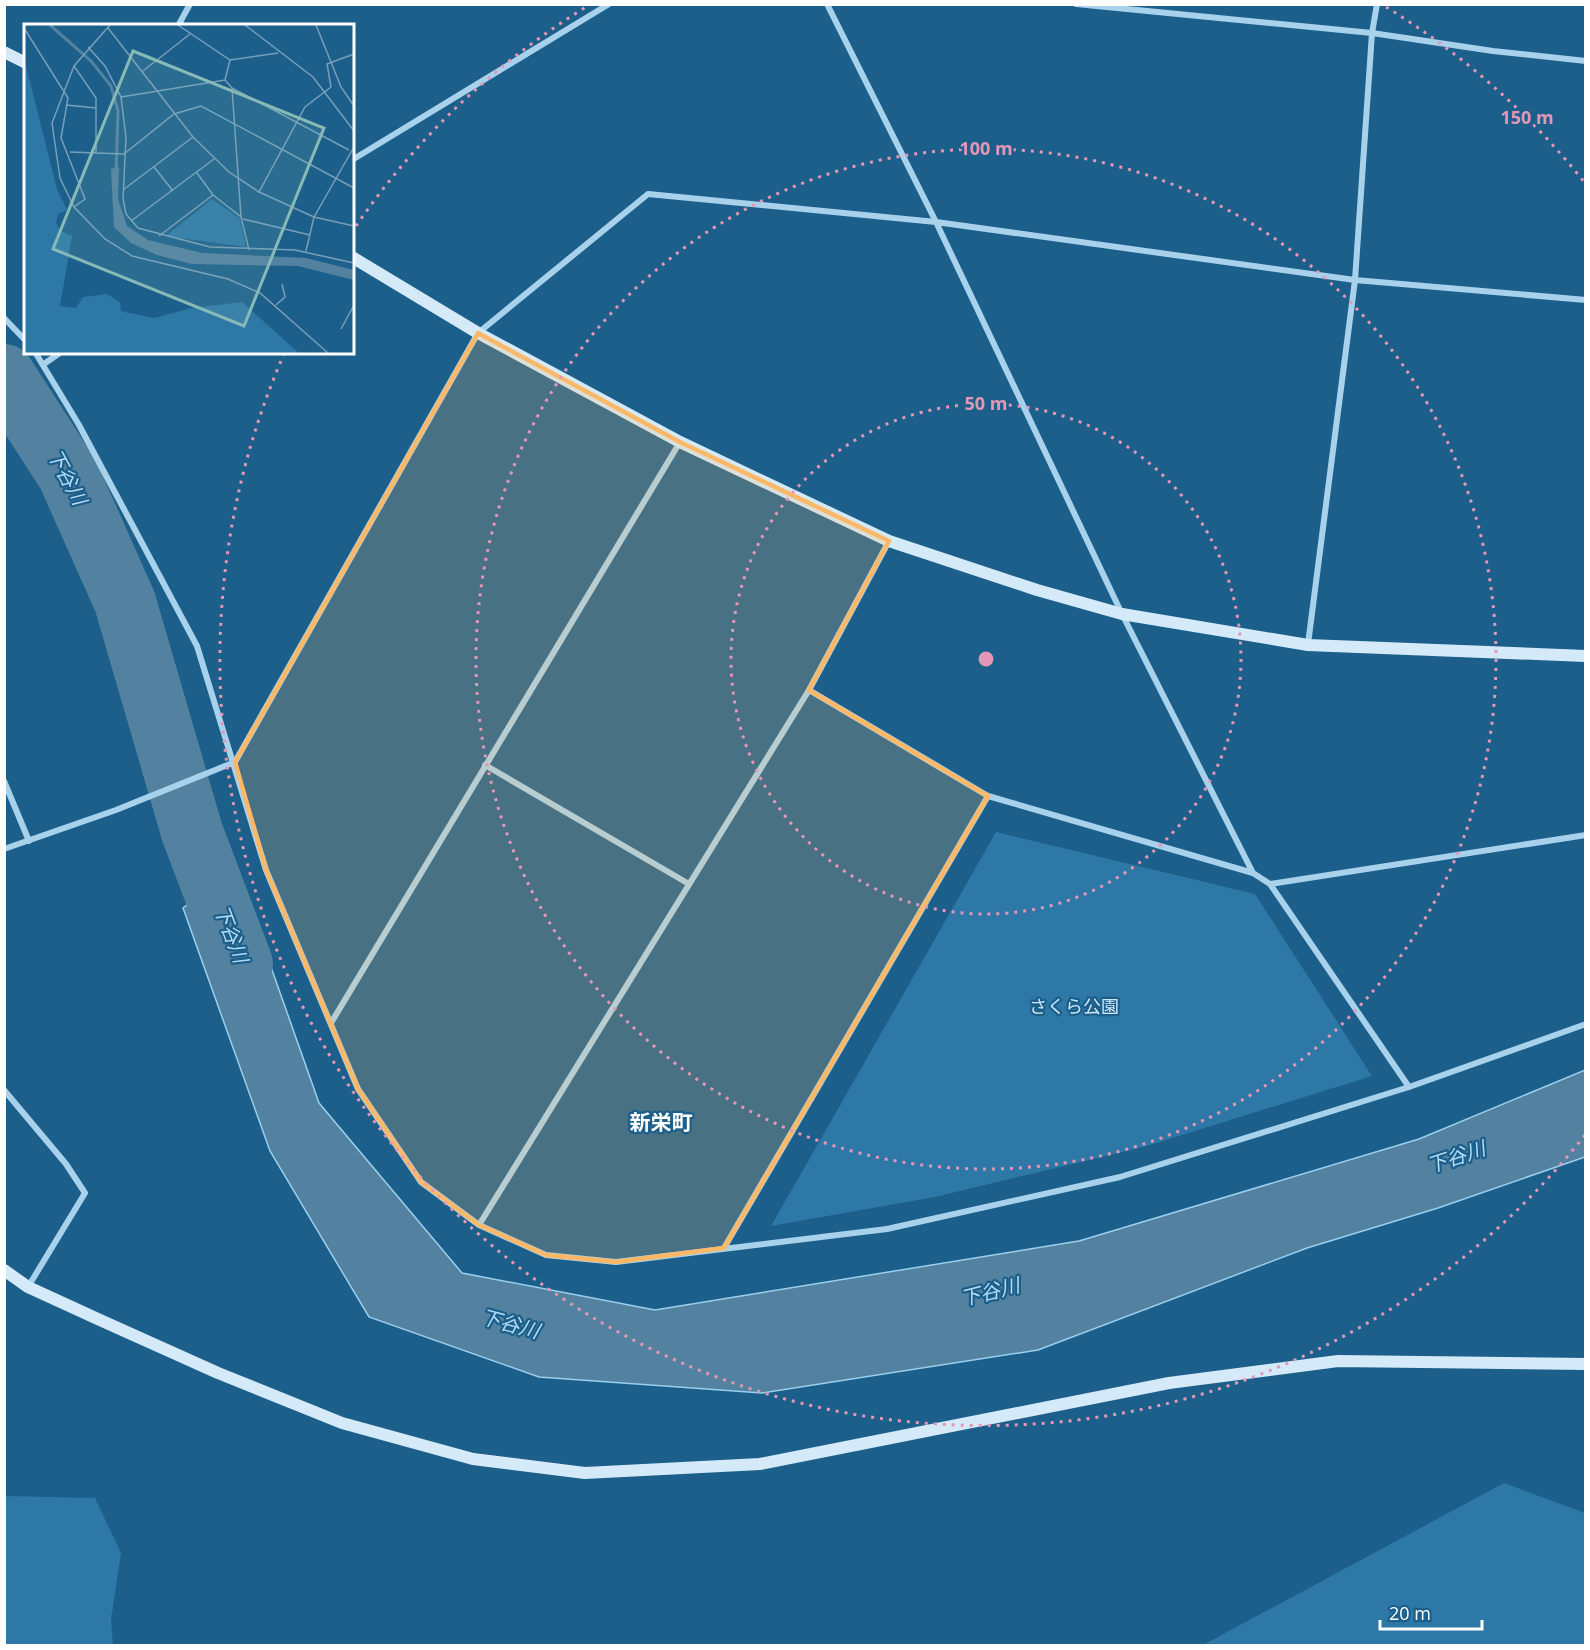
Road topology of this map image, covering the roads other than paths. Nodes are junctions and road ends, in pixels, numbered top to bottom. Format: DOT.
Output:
graph roads {
  1 [pos="190,4"];
  2 [pos="609,4"];
  3 [pos="826,4"];
  4 [pos="1076,4"];
  5 [pos="1377,4"];
  6 [pos="179,24"];
  7 [pos="1372,33"];
  8 [pos="4,52"];
  9 [pos="1586,61"];
  10 [pos="24,62"];
  11 [pos="354,159"];
  12 [pos="936,222"];
  13 [pos="354,258"];
  14 [pos="1355,280"];
  15 [pos="1586,300"];
  16 [pos="4,318"];
  17 [pos="478,333"];
  18 [pos="24,339"];
  19 [pos="36,354"];
  20 [pos="59,354"];
  21 [pos="44,364"];
  22 [pos="680,442"];
  23 [pos="889,541"];
  24 [pos="1122,614"];
  25 [pos="1308,645"];
  26 [pos="1586,656"];
  27 [pos="809,690"];
  28 [pos="235,762"];
  29 [pos="485,765"];
  30 [pos="4,781"];
  31 [pos="988,796"];
  32 [pos="1586,834"];
  33 [pos="29,841"];
  34 [pos="4,849"];
  35 [pos="1253,873"];
  36 [pos="689,884"];
  37 [pos="1270,884"];
  38 [pos="331,1023"];
  39 [pos="1586,1024"];
  40 [pos="1408,1087"];
  41 [pos="4,1090"];
  42 [pos="478,1225"];
  43 [pos="724,1248"];
  44 [pos="4,1270"];
  45 [pos="28,1287"];
  46 [pos="1586,1364"];
  1 -- 6 [label="street"];
  2 -- 11 [label="street"];
  3 -- 12 [label="street"];
  4 -- 7 [label="street"];
  5 -- 7 [label="street"];
  7 -- 9 [label="street"];
  7 -- 14 [label="street"];
  8 -- 10 [label="street"];
  12 -- 14 [label="street"];
  12 -- 17 [label="street"];
  12 -- 24 [label="street"];
  13 -- 17 [label="street"];
  14 -- 15 [label="street"];
  14 -- 25 [label="street"];
  16 -- 18 [label="street"];
  17 -- 22 [label="street"];
  17 -- 28 [label="street"];
  19 -- 21 [label="street"];
  20 -- 21 [label="street"];
  21 -- 28 [label="street"];
  22 -- 23 [label="street"];
  22 -- 29 [label="street"];
  23 -- 24 [label="street"];
  23 -- 27 [label="street"];
  24 -- 25 [label="street"];
  24 -- 35 [label="street"];
  25 -- 26 [label="street"];
  27 -- 31 [label="street"];
  27 -- 36 [label="street"];
  28 -- 33 [label="street"];
  28 -- 38 [label="street"];
  29 -- 36 [label="street"];
  29 -- 38 [label="street"];
  30 -- 33 [label="street"];
  31 -- 35 [label="street"];
  31 -- 43 [label="street"];
  32 -- 37 [label="street"];
  33 -- 34 [label="street"];
  35 -- 37 [label="street"];
  36 -- 42 [label="street"];
  37 -- 40 [label="street"];
  38 -- 42 [label="street"];
  39 -- 40 [label="street"];
  40 -- 43 [label="street"];
  41 -- 45 [label="street"];
  42 -- 43 [label="street"];
  44 -- 45 [label="street"];
  45 -- 46 [label="street"];
}
